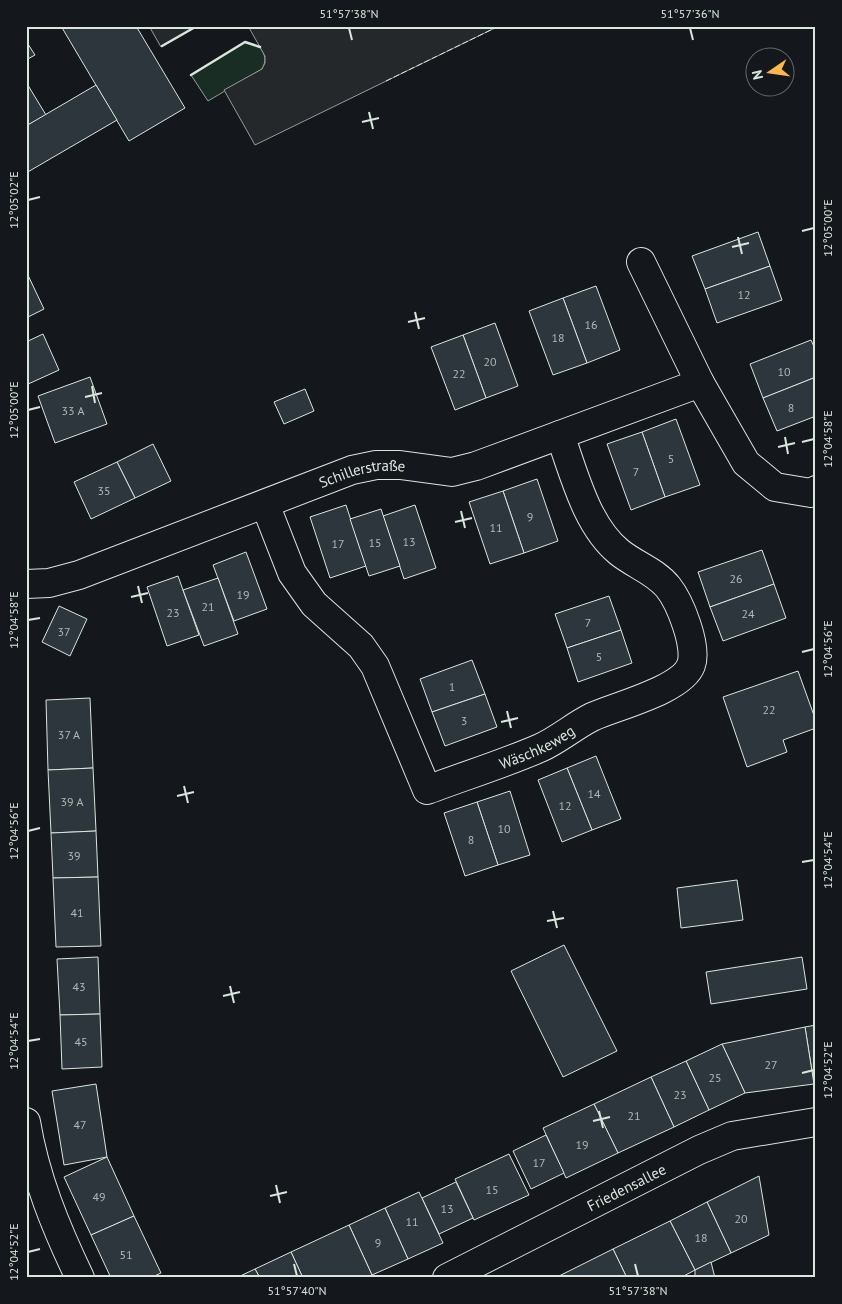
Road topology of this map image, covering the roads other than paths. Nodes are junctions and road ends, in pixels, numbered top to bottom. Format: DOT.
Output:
graph roads {
  1 [pos="641,262"];
  2 [pos="700,383"];
  3 [pos="560,435"];
  4 [pos="816,490"];
  5 [pos="265,504"];
  6 [pos="26,584"];
  7 [pos="26,1122"];
  8 [pos="816,1122"];
  9 [pos="80,1278"];
  10 [pos="447,1278"];
  1 -- 2 [label="street"];
  2 -- 3 [label="street, Schillerstraße"];
  2 -- 4 [label="street"];
  3 -- 5 [label="street, Schillerstraße"];
  3 -- 5 [label="street, Wäschkeweg"];
  5 -- 6 [label="street, Schillerstraße"];
  7 -- 9 [label="street"];
  8 -- 10 [label="street, Friedensallee"];
}
